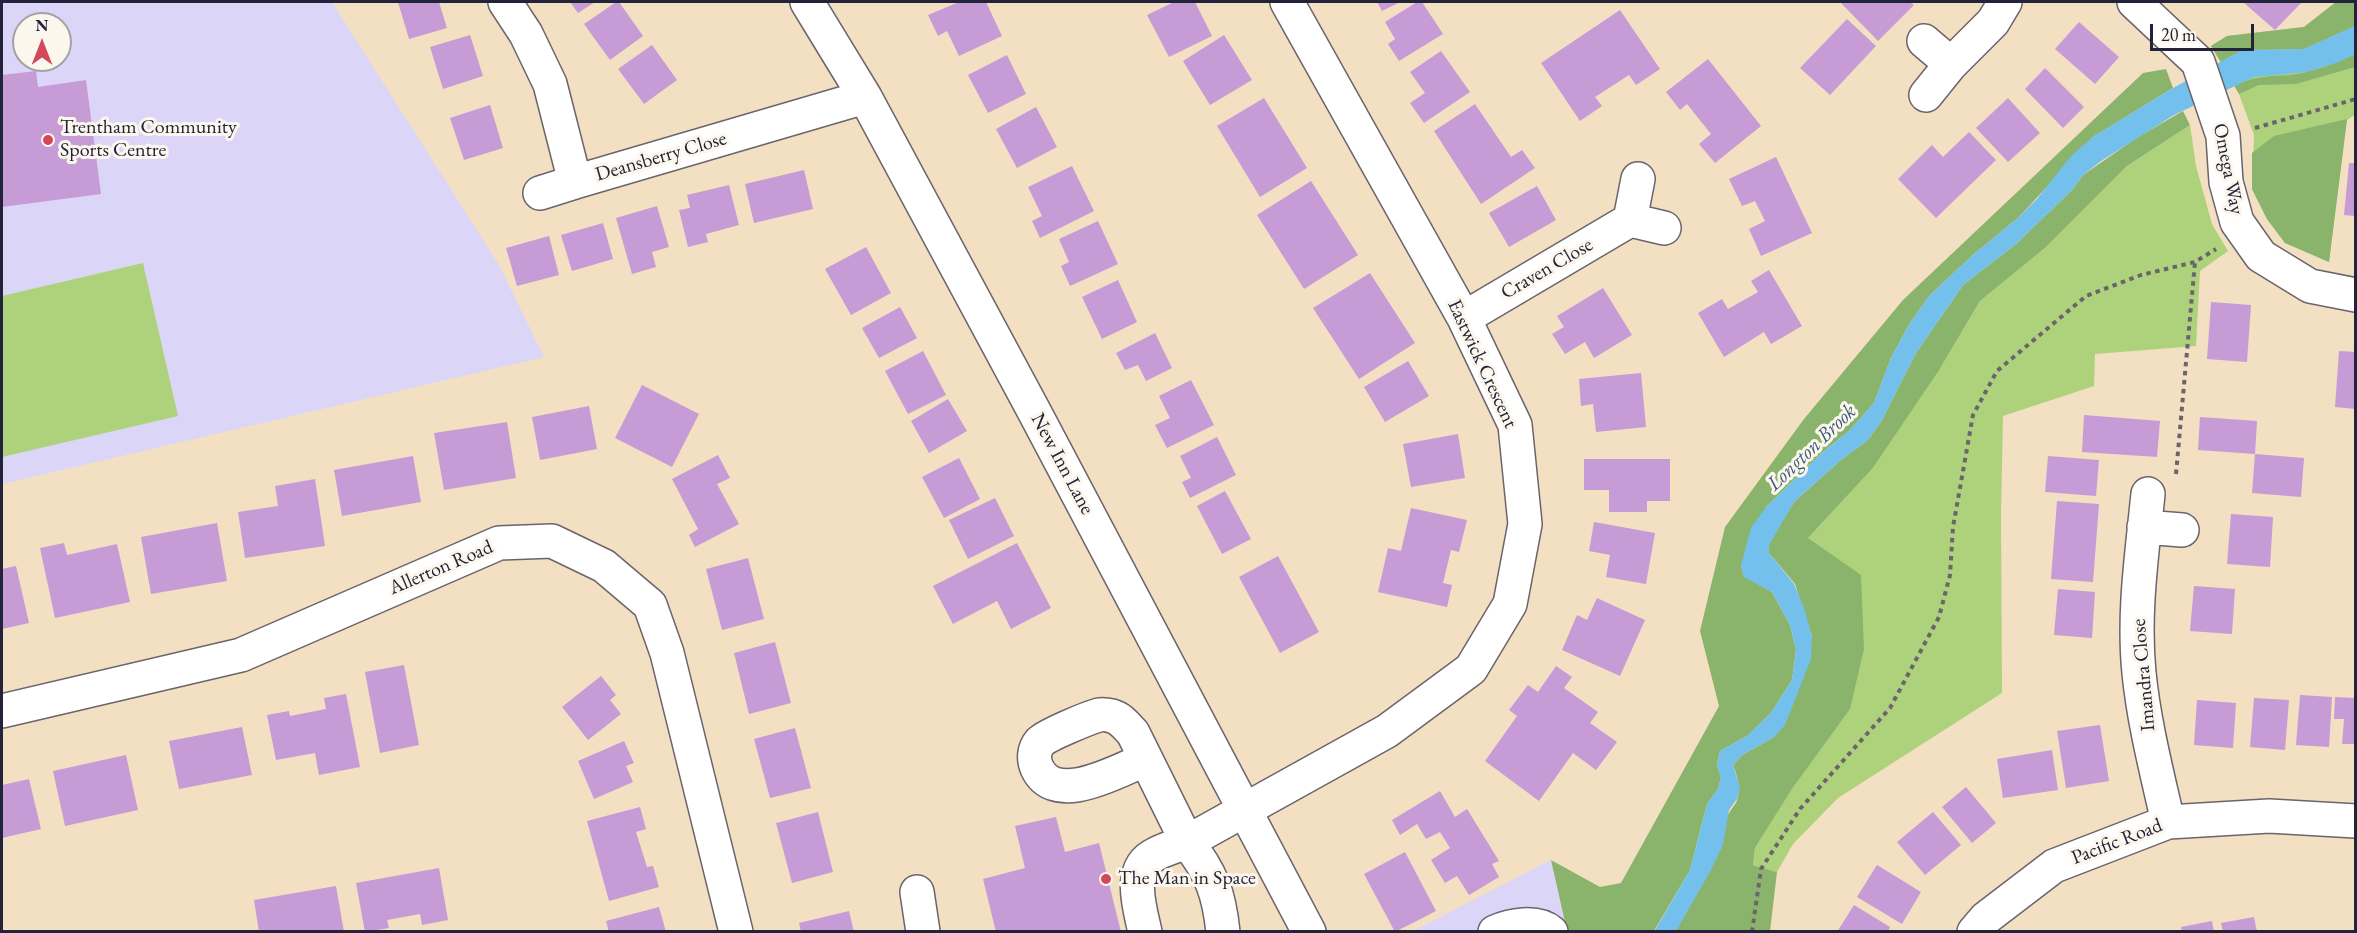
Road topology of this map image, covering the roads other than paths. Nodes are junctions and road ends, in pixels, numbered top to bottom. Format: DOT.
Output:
graph roads {
  1 [pos="505,2"];
  2 [pos="807,2"];
  3 [pos="1287,2"];
  4 [pos="2005,2"];
  5 [pos="2133,2"];
  6 [pos="1924,41"];
  7 [pos="1951,64"];
  8 [pos="1926,95"];
  9 [pos="865,97"];
  10 [pos="1638,179"];
  11 [pos="575,182"];
  12 [pos="540,193"];
  13 [pos="1630,220"];
  14 [pos="1665,228"];
  15 [pos="2355,295"];
  16 [pos="1464,318"];
  17 [pos="2148,494"];
  18 [pos="2144,527"];
  19 [pos="2182,530"];
  20 [pos="2,711"];
  21 [pos="1144,760"];
  22 [pos="1246,810"];
  23 [pos="2355,821"];
  24 [pos="2168,822"];
  25 [pos="1187,842"];
  26 [pos="916,891"];
  27 [pos="736,932"];
  28 [pos="922,932"];
  29 [pos="1145,932"];
  30 [pos="1223,932"];
  31 [pos="1309,932"];
  32 [pos="1495,932"];
  33 [pos="1551,932"];
  34 [pos="1974,932"];
  1 -- 11 [label="street, Deansberry Close"];
  2 -- 9 [label="street, New Inn Lane"];
  3 -- 16 [label="street, Eastwick Crescent"];
  4 -- 7 [label="street"];
  5 -- 15 [label="street, Omega Way"];
  6 -- 7 [label="street"];
  7 -- 8 [label="street"];
  9 -- 11 [label="street, Deansberry Close"];
  9 -- 22 [label="street, New Inn Lane"];
  10 -- 13 [label="street"];
  11 -- 12 [label="street"];
  13 -- 14 [label="street"];
  13 -- 16 [label="street, Craven Close"];
  16 -- 22 [label="street, Eastwick Crescent"];
  17 -- 18 [label="street, Imandra Close"];
  18 -- 19 [label="street"];
  18 -- 24 [label="street, Imandra Close"];
  20 -- 27 [label="street, Allerton Road"];
  21 -- 25 [label="street"];
  22 -- 25 [label="street, Eastwick Crescent"];
  22 -- 31 [label="street, New Inn Lane"];
  23 -- 24 [label="street, Pacific Road"];
  24 -- 34 [label="street, Pacific Road"];
  25 -- 29 [label="street, Eastwick Crescent"];
  25 -- 30 [label="street"];
  26 -- 28 [label="street"];
  32 -- 33 [label="street"];
}
